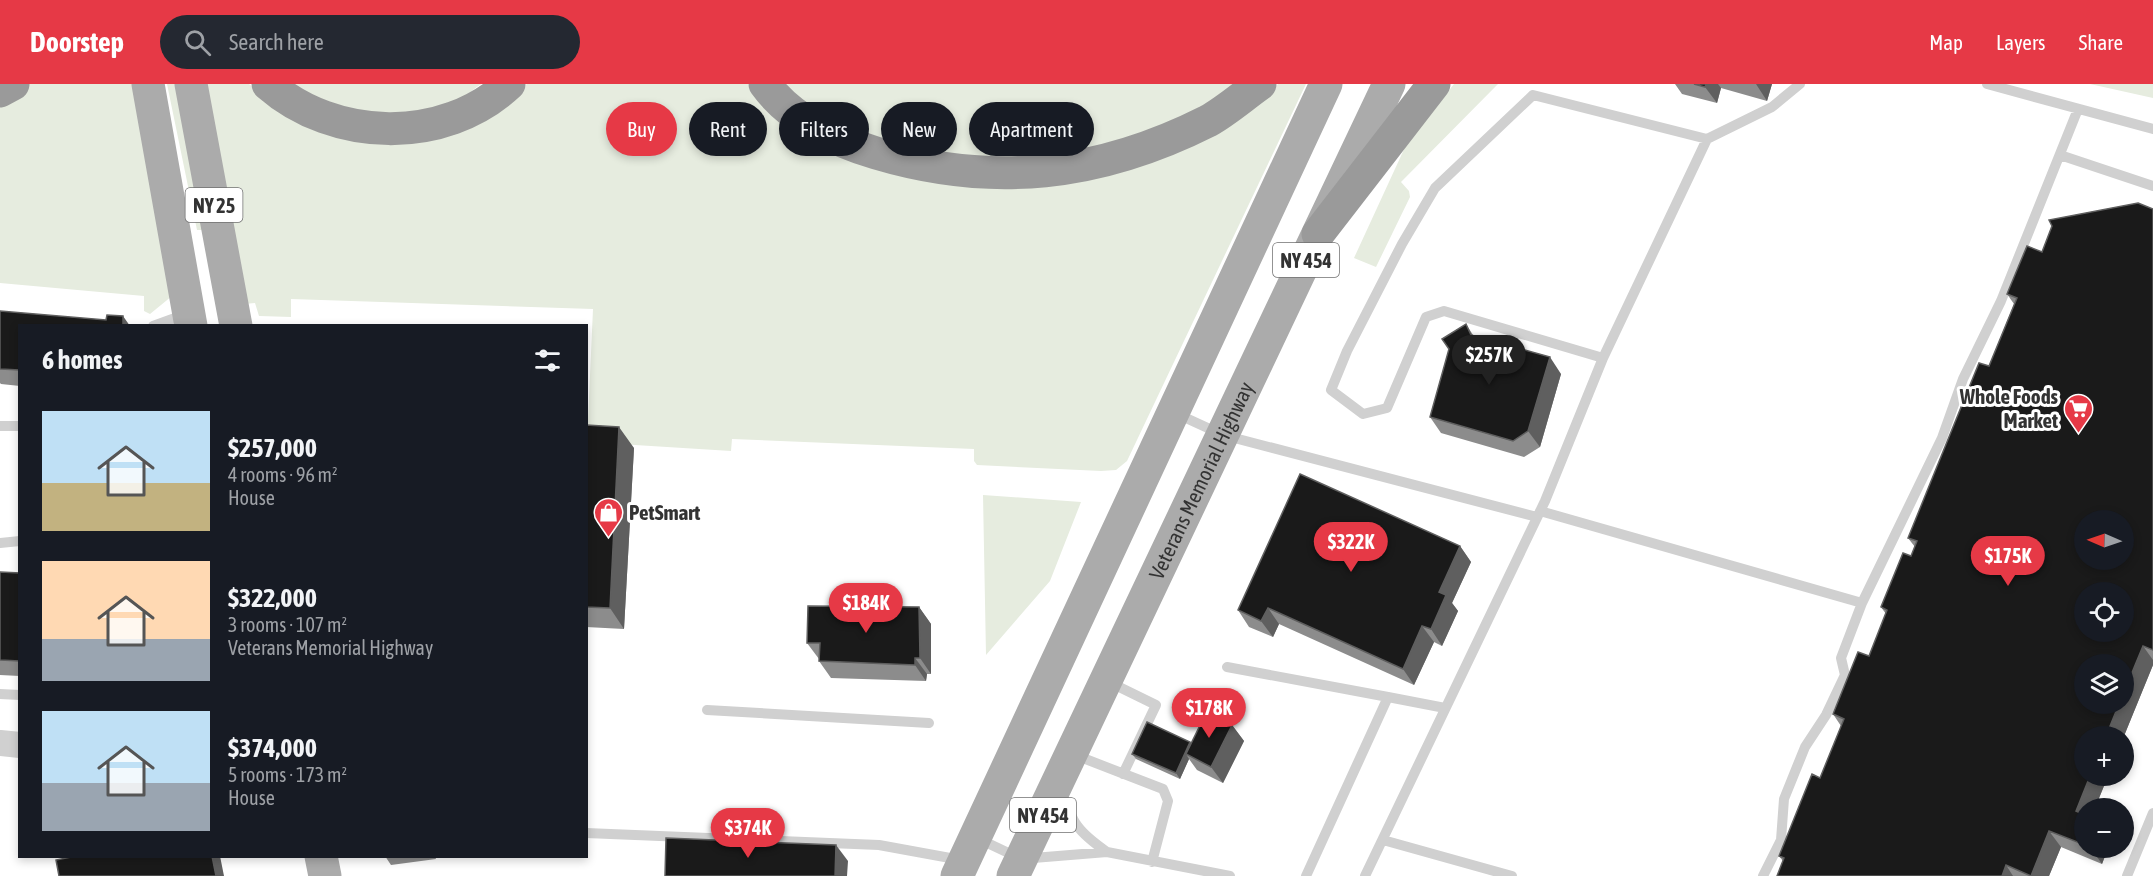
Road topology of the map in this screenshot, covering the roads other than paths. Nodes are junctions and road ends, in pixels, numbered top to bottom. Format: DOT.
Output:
graph roads {
  1 [pos="13,84"];
  2 [pos="148,84"];
  3 [pos="191,84"];
  4 [pos="268,84"];
  5 [pos="509,84"];
  6 [pos="765,84"];
  7 [pos="1260,84"];
  8 [pos="1326,84"];
  9 [pos="1389,84"];
  10 [pos="1434,84"];
  11 [pos="1800,84"];
  12 [pos="1987,84"];
  13 [pos="0,91"];
  14 [pos="2078,109"];
  15 [pos="2153,129"];
  16 [pos="1707,139"];
  17 [pos="2060,155"];
  18 [pos="2153,186"];
  19 [pos="1318,234"];
  20 [pos="190,319"];
  21 [pos="164,324"];
  22 [pos="236,324"];
  23 [pos="1604,358"];
  24 [pos="1172,411"];
  25 [pos="0,426"];
  26 [pos="18,426"];
  27 [pos="1222,435"];
  28 [pos="1539,514"];
  29 [pos="18,541"];
  30 [pos="0,543"];
  31 [pos="1862,603"];
  32 [pos="1227,667"];
  33 [pos="1106,681"];
  34 [pos="0,694"];
  35 [pos="18,695"];
  36 [pos="1388,697"];
  37 [pos="1445,708"];
  38 [pos="707,710"];
  39 [pos="929,723"];
  40 [pos="0,743"];
  41 [pos="18,745"];
  42 [pos="1066,768"];
  43 [pos="1123,774"];
  44 [pos="2153,813"];
  45 [pos="588,833"];
  46 [pos="1383,840"];
  47 [pos="1107,852"];
  48 [pos="321,858"];
  49 [pos="966,858"];
  50 [pos="1152,862"];
  51 [pos="1017,867"];
  52 [pos="325,876"];
  53 [pos="1230,876"];
  54 [pos="1306,876"];
  55 [pos="1365,876"];
  56 [pos="1512,876"];
  57 [pos="1763,876"];
  58 [pos="2127,876"];
  1 -- 13 [label="highway"];
  2 -- 20 [label="main road, NY 25"];
  3 -- 22 [label="main road, NY 25"];
  4 -- 5 [label="highway"];
  6 -- 7 [label="highway"];
  8 -- 24 [label="main road, NY 454"];
  9 -- 19 [label="main road, Veterans Memorial Highway / NY 454"];
  10 -- 19 [label="highway"];
  11 -- 16 [label="lane"];
  12 -- 14 [label="lane"];
  14 -- 15 [label="lane"];
  14 -- 17 [label="lane"];
  16 -- 23 [label="lane"];
  16 -- 23 [label="lane"];
  17 -- 18 [label="lane"];
  17 -- 31 [label="lane"];
  19 -- 27 [label="main road, Veterans Memorial Highway / NY 454"];
  20 -- 21 [label="lane"];
  23 -- 28 [label="lane"];
  24 -- 27 [label="lane"];
  24 -- 49 [label="main road, NY 454"];
  25 -- 26 [label="lane"];
  27 -- 28 [label="lane"];
  27 -- 33 [label="main road, Veterans Memorial Highway / NY 454"];
  28 -- 31 [label="lane"];
  28 -- 37 [label="lane"];
  29 -- 30 [label="lane"];
  31 -- 57 [label="lane"];
  32 -- 36 [label="lane"];
  33 -- 42 [label="main road, Veterans Memorial Highway / NY 454"];
  33 -- 43 [label="lane"];
  34 -- 35 [label="lane"];
  36 -- 37 [label="lane"];
  36 -- 54 [label="lane"];
  37 -- 46 [label="lane"];
  38 -- 39 [label="lane"];
  40 -- 41 [label="street"];
  42 -- 43 [label="lane"];
  42 -- 47 [label="lane"];
  42 -- 51 [label="main road, Veterans Memorial Highway / NY 454"];
  43 -- 50 [label="lane"];
  44 -- 58 [label="lane"];
  45 -- 49 [label="lane"];
  46 -- 55 [label="lane"];
  46 -- 56 [label="lane"];
  47 -- 50 [label="lane"];
  47 -- 51 [label="lane"];
  48 -- 52 [label="main road"];
  49 -- 51 [label="lane"];
  50 -- 53 [label="lane"];
}
